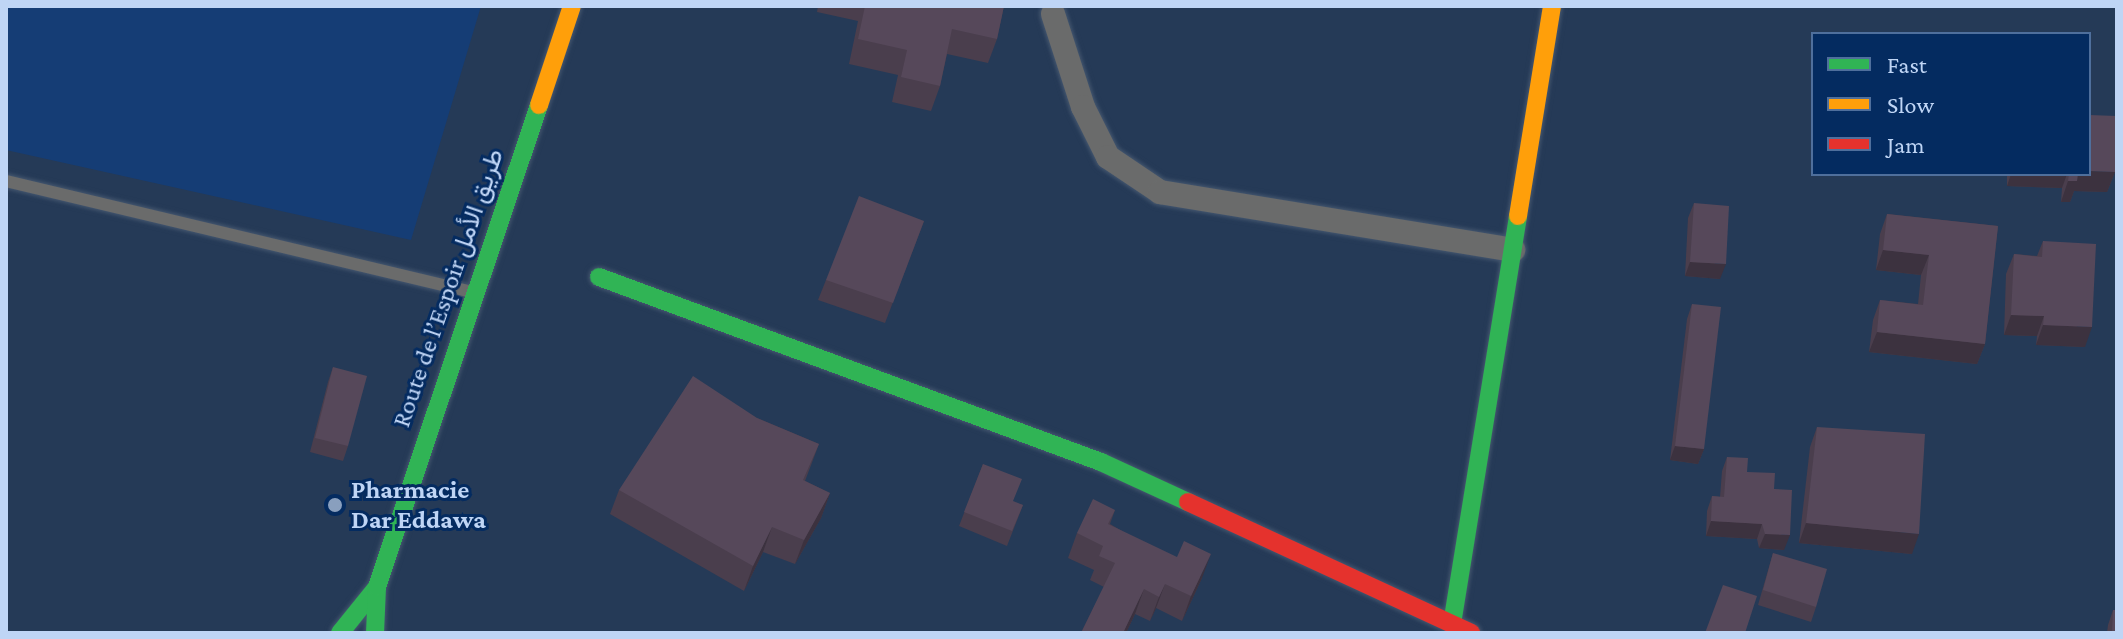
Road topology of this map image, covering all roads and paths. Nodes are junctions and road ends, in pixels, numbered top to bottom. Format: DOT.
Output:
graph roads {
  1 [pos="572,6"];
  2 [pos="1552,6"];
  3 [pos="1053,14"];
  4 [pos="6,181"];
  5 [pos="1513,250"];
  6 [pos="599,277"];
  7 [pos="472,292"];
  8 [pos="377,587"];
  9 [pos="1452,624"];
  10 [pos="340,633"];
  11 [pos="375,633"];
  12 [pos="1471,633"];
  1 -- 7 [label="street, Route de l’Espoir طريق الأمل"];
  2 -- 5 [label="street"];
  3 -- 5 [label="street"];
  4 -- 7 [label="lane"];
  5 -- 9 [label="street"];
  6 -- 9 [label="street"];
  7 -- 8 [label="street, Route de l’Espoir طريق الأمل"];
  8 -- 10 [label="street, Route de l’Espoir طريق الأمل"];
  8 -- 11 [label="street, Route de l’Espoir طريق الأمل"];
  9 -- 12 [label="street"];
}
